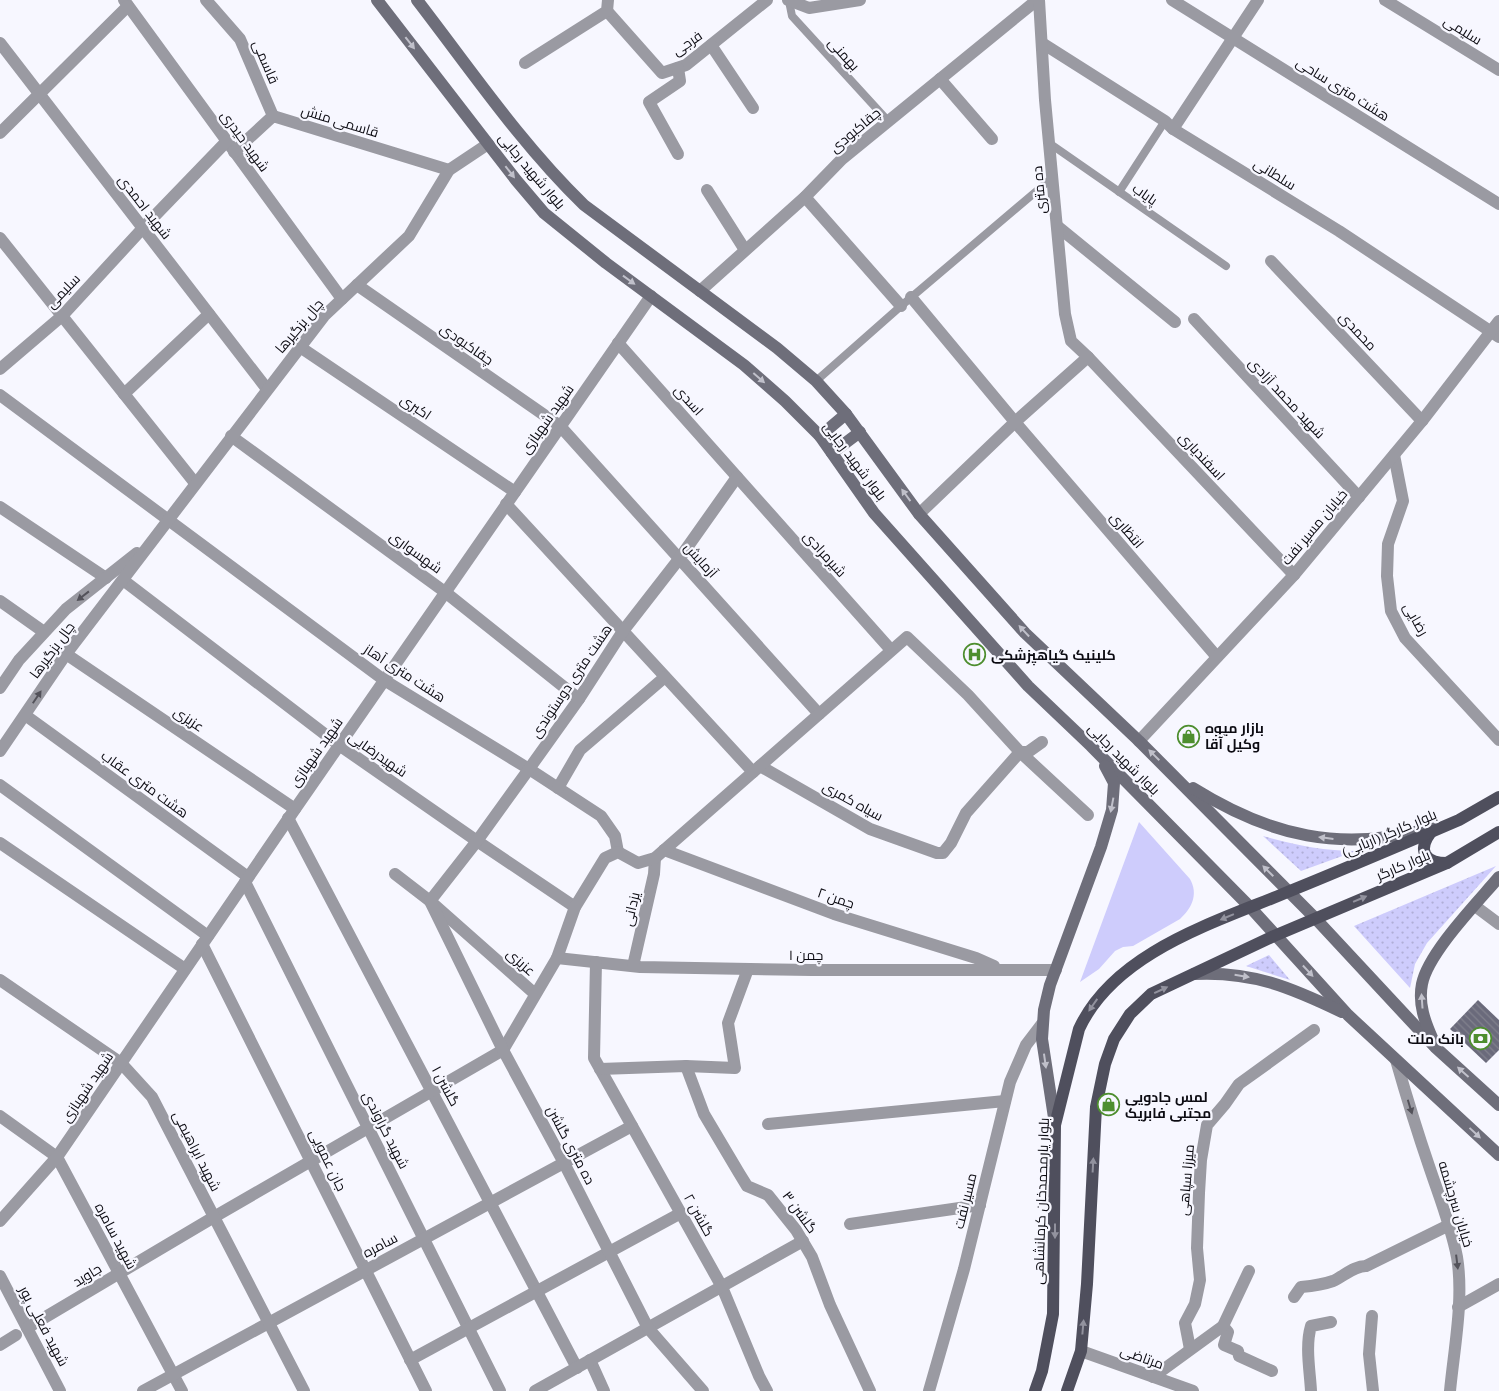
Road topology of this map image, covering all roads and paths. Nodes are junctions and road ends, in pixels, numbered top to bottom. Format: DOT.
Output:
graph roads {
  1 [pos="206,0"];
  2 [pos="417,0"];
  3 [pos="767,0"];
  4 [pos="788,0"];
  5 [pos="860,0"];
  6 [pos="1038,0"];
  7 [pos="1172,0"];
  8 [pos="1258,0"];
  9 [pos="1385,0"];
  10 [pos="377,2"];
  11 [pos="126,3"];
  12 [pos="608,5"];
  13 [pos="1233,39"];
  14 [pos="0,43"];
  15 [pos="1042,43"];
  16 [pos="711,45"];
  17 [pos="525,63"];
  18 [pos="678,68"];
  19 [pos="1499,70"];
  20 [pos="940,79"];
  21 [pos="39,94"];
  22 [pos="753,108"];
  23 [pos="273,116"];
  24 [pos="888,121"];
  25 [pos="1169,125"];
  26 [pos="0,133"];
  27 [pos="992,139"];
  28 [pos="227,141"];
  29 [pos="488,144"];
  30 [pos="1050,144"];
  31 [pos="234,152"];
  32 [pos="678,154"];
  33 [pos="449,170"];
  34 [pos="1052,178"];
  35 [pos="707,190"];
  36 [pos="1119,192"];
  37 [pos="805,197"];
  38 [pos="1499,204"];
  39 [pos="1057,226"];
  40 [pos="143,228"];
  41 [pos="0,238"];
  42 [pos="744,250"];
  43 [pos="1271,261"];
  44 [pos="1226,266"];
  45 [pos="357,285"];
  46 [pos="700,291"];
  47 [pos="651,296"];
  48 [pos="911,297"];
  49 [pos="342,300"];
  50 [pos="901,306"];
  51 [pos="209,314"];
  52 [pos="62,316"];
  53 [pos="1194,319"];
  54 [pos="1176,322"];
  55 [pos="1496,330"];
  56 [pos="618,343"];
  57 [pos="300,347"];
  58 [pos="1088,357"];
  59 [pos="0,370"];
  60 [pos="816,381"];
  61 [pos="267,389"];
  62 [pos="124,394"];
  63 [pos="0,395"];
  64 [pos="846,414"];
  65 [pos="1422,421"];
  66 [pos="1015,422"];
  67 [pos="560,426"];
  68 [pos="860,432"];
  69 [pos="231,436"];
  70 [pos="820,436"];
  71 [pos="832,453"];
  72 [pos="1394,454"];
  73 [pos="737,477"];
  74 [pos="196,483"];
  75 [pos="515,492"];
  76 [pos="1359,497"];
  77 [pos="506,504"];
  78 [pos="0,507"];
  79 [pos="919,514"];
  80 [pos="167,520"];
  81 [pos="149,544"];
  82 [pos="679,559"];
  83 [pos="1294,575"];
  84 [pos="106,578"];
  85 [pos="124,580"];
  86 [pos="445,592"];
  87 [pos="0,601"];
  88 [pos="44,632"];
  89 [pos="623,632"];
  90 [pos="891,650"];
  91 [pos="66,654"];
  92 [pos="1217,657"];
  93 [pos="665,677"];
  94 [pos="384,680"];
  95 [pos="0,688"];
  96 [pos="579,699"];
  97 [pos="819,714"];
  98 [pos="25,715"];
  99 [pos="1499,740"];
  100 [pos="1139,741"];
  101 [pos="1042,742"];
  102 [pos="339,745"];
  103 [pos="1091,746"];
  104 [pos="0,752"];
  105 [pos="1020,752"];
  106 [pos="529,769"];
  107 [pos="756,769"];
  108 [pos="1174,776"];
  109 [pos="0,785"];
  110 [pos="558,788"];
  111 [pos="1499,797"];
  112 [pos="292,813"];
  113 [pos="1088,815"];
  114 [pos="1459,820"];
  115 [pos="1431,832"];
  116 [pos="1499,832"];
  117 [pos="477,841"];
  118 [pos="0,843"];
  119 [pos="618,852"];
  120 [pos="660,854"];
  121 [pos="1447,863"];
  122 [pos="395,874"];
  123 [pos="1499,877"];
  124 [pos="246,879"];
  125 [pos="1288,892"];
  126 [pos="430,900"];
  127 [pos="1475,906"];
  128 [pos="575,907"];
  129 [pos="1250,907"];
  130 [pos="1315,918"];
  131 [pos="1499,924"];
  132 [pos="1274,936"];
  133 [pos="205,940"];
  134 [pos="557,958"];
  135 [pos="596,962"];
  136 [pos="633,966"];
  137 [pos="999,968"];
  138 [pos="185,969"];
  139 [pos="748,969"];
  140 [pos="1056,970"];
  141 [pos="1194,974"];
  142 [pos="0,980"];
  143 [pos="535,994"];
  144 [pos="1348,1016"];
  145 [pos="1042,1024"];
  146 [pos="1314,1030"];
  147 [pos="1435,1047"];
  148 [pos="503,1050"];
  149 [pos="1396,1060"];
  150 [pos="122,1063"];
  151 [pos="597,1064"];
  152 [pos="686,1066"];
  153 [pos="432,1091"];
  154 [pos="1005,1101"];
  155 [pos="1499,1105"];
  156 [pos="0,1116"];
  157 [pos="768,1124"];
  158 [pos="1055,1125"];
  159 [pos="632,1126"];
  160 [pos="369,1128"];
  161 [pos="1499,1155"];
  162 [pos="57,1157"];
  163 [pos="312,1161"];
  164 [pos="564,1163"];
  165 [pos="490,1203"];
  166 [pos="980,1204"];
  167 [pos="681,1213"];
  168 [pos="214,1217"];
  169 [pos="0,1221"];
  170 [pos="850,1224"];
  171 [pos="1449,1225"];
  172 [pos="424,1239"];
  173 [pos="803,1242"];
  174 [pos="609,1252"];
  175 [pos="366,1270"];
  176 [pos="1249,1271"];
  177 [pos="120,1274"];
  178 [pos="0,1276"];
  179 [pos="1499,1284"];
  180 [pos="722,1287"];
  181 [pos="537,1291"];
  182 [pos="1294,1297"];
  183 [pos="1458,1307"];
  184 [pos="1372,1316"];
  185 [pos="1331,1322"];
  186 [pos="268,1323"];
  187 [pos="1223,1326"];
  188 [pos="28,1328"];
  189 [pos="468,1328"];
  190 [pos="648,1328"];
  191 [pos="16,1335"];
  192 [pos="0,1345"];
  193 [pos="1190,1349"];
  194 [pos="1081,1351"];
  195 [pos="410,1360"];
  196 [pos="590,1360"];
  197 [pos="577,1368"];
  198 [pos="1272,1371"];
  199 [pos="173,1375"];
  200 [pos="1153,1377"];
  201 [pos="60,1391"];
  202 [pos="143,1391"];
  203 [pos="182,1391"];
  204 [pos="304,1391"];
  205 [pos="426,1391"];
  206 [pos="500,1391"];
  207 [pos="535,1391"];
  208 [pos="604,1391"];
  209 [pos="703,1391"];
  210 [pos="767,1391"];
  211 [pos="870,1391"];
  212 [pos="929,1391"];
  213 [pos="1036,1391"];
  214 [pos="1067,1391"];
  215 [pos="1194,1391"];
  216 [pos="1311,1391"];
  217 [pos="1373,1391"];
  218 [pos="1450,1391"];
  1 -- 23 [label="street, قاسمی"];
  2 -- 46 [label="main road, بلوار شهید رجایی"];
  3 -- 16 [label="street, فرجی"];
  4 -- 5 [label="street"];
  4 -- 24 [label="lane, بهمنی"];
  6 -- 15 [label="street, ده متری"];
  6 -- 20 [label="street, چقاکبودی"];
  7 -- 13 [label="street, هشت متری ساحی"];
  8 -- 13 [label="street"];
  9 -- 19 [label="street, سلیمی"];
  10 -- 29 [label="main road, بلوار شهید رجایی, one-way"];
  11 -- 21 [label="street"];
  11 -- 28 [label="street, شهید حیدری"];
  12 -- 17 [label="street"];
  12 -- 18 [label="street, فرجی"];
  13 -- 25 [label="street"];
  13 -- 38 [label="street, هشت متری ساحی"];
  14 -- 21 [label="street, شهید احمدی"];
  15 -- 25 [label="street, سلطانی"];
  15 -- 30 [label="street, ده متری"];
  16 -- 18 [label="street, فرجی"];
  16 -- 22 [label="street"];
  18 -- 32 [label="street"];
  20 -- 24 [label="street, چقاکبودی"];
  20 -- 27 [label="street"];
  21 -- 26 [label="street"];
  21 -- 40 [label="street, شهید احمدی"];
  23 -- 31 [label="street"];
  23 -- 33 [label="street, قاسمی منش"];
  24 -- 37 [label="street, چقاکبودی"];
  25 -- 36 [label="lane"];
  25 -- 55 [label="street, سلطانی"];
  28 -- 31 [label="street, شهید حیدری"];
  28 -- 40 [label="street, سلیمی"];
  29 -- 33 [label="street, چال بزگیرها"];
  29 -- 47 [label="main road, بلوار شهید رجایی, one-way"];
  30 -- 34 [label="street, ده متری"];
  30 -- 36 [label="lane, پایاب"];
  31 -- 49 [label="street, شهید حیدری"];
  33 -- 45 [label="street, چال بزگیرها"];
  34 -- 39 [label="street, ده متری"];
  34 -- 48 [label="lane"];
  35 -- 42 [label="street"];
  36 -- 44 [label="lane, پایاب"];
  37 -- 42 [label="street, چقاکبودی"];
  37 -- 50 [label="street"];
  39 -- 54 [label="street"];
  39 -- 58 [label="street, ده متری"];
  40 -- 51 [label="street, شهید احمدی"];
  40 -- 52 [label="street, سلیمی"];
  41 -- 52 [label="street"];
  42 -- 46 [label="street, چقاکبودی"];
  43 -- 65 [label="street, محمدی"];
  45 -- 49 [label="street, چال بزگیرها"];
  45 -- 67 [label="street, چقاکبودی"];
  46 -- 60 [label="main road, بلوار شهید رجایی"];
  47 -- 56 [label="street, شهید شهبازی"];
  47 -- 70 [label="main road, بلوار شهید رجایی, one-way"];
  48 -- 50 [label="lane"];
  48 -- 66 [label="street, انتظاری"];
  49 -- 57 [label="street, چال بزگیرها"];
  50 -- 60 [label="lane"];
  51 -- 61 [label="street, شهید احمدی"];
  51 -- 62 [label="street"];
  52 -- 59 [label="street, سلیمی"];
  52 -- 62 [label="street"];
  53 -- 76 [label="street, شهید محمد آزادی"];
  55 -- 65 [label="street, خیابان مسیر نفت"];
  56 -- 67 [label="street, شهید شهبازی"];
  56 -- 73 [label="street, اسدی"];
  57 -- 61 [label="street, چال بزگیرها"];
  57 -- 75 [label="street, اکبری"];
  58 -- 66 [label="street"];
  58 -- 83 [label="street, اسفندیاری"];
  60 -- 64 [label="main road, بلوار شهید رجایی"];
  61 -- 69 [label="street, چال بزگیرها"];
  62 -- 74 [label="street"];
  63 -- 80 [label="street, هشت متری آهاز"];
  64 -- 68 [label="main road, بلوار شهید رجایی"];
  64 -- 70 [label="main road"];
  65 -- 72 [label="street, خیابان مسیر نفت"];
  66 -- 79 [label="street"];
  66 -- 92 [label="street, انتظاری"];
  67 -- 75 [label="street, شهید شهبازی"];
  67 -- 82 [label="street, آزمایش"];
  68 -- 71 [label="main road"];
  79 -- 68 [label="main road, بلوار شهید رجایی, one-way"];
  69 -- 74 [label="street, چال بزگیرها"];
  69 -- 86 [label="street, شهسواری"];
  70 -- 71 [label="main road, بلوار شهید رجایی"];
  71 -- 103 [label="main road, بلوار شهید رجایی"];
  72 -- 76 [label="street, خیابان مسیر نفت"];
  72 -- 99 [label="street, رضایی"];
  73 -- 82 [label="street, هشت متری دوستوندی"];
  73 -- 90 [label="street, شیرمرادی"];
  74 -- 80 [label="street, چال بزگیرها"];
  75 -- 77 [label="street, شهید شهبازی"];
  76 -- 83 [label="street, خیابان مسیر نفت"];
  77 -- 86 [label="street, شهید شهبازی"];
  77 -- 89 [label="street, سیاه کمری"];
  78 -- 84 [label="street"];
  100 -- 79 [label="main road, بلوار شهید رجایی, one-way"];
  80 -- 81 [label="street, چال بزگیرها"];
  80 -- 94 [label="street, هشت متری آهاز"];
  81 -- 84 [label="street, چال بزگیرها"];
  81 -- 85 [label="street, چال بزگیرها"];
  82 -- 89 [label="street, هشت متری دوستوندی"];
  82 -- 97 [label="street, آزمایش"];
  83 -- 92 [label="street, خیابان مسیر نفت"];
  84 -- 88 [label="street, چال بزگیرها, one-way"];
  85 -- 91 [label="street, چال بزگیرها"];
  85 -- 102 [label="street, شهیدرضایی"];
  86 -- 94 [label="street, شهید شهبازی"];
  86 -- 96 [label="street, شهسواری"];
  87 -- 88 [label="street"];
  88 -- 95 [label="street, چال بزگیرها"];
  89 -- 93 [label="street, سیاه کمری"];
  89 -- 96 [label="street, هشت متری دوستوندی"];
  90 -- 97 [label="street"];
  90 -- 105 [label="street"];
  98 -- 91 [label="street, چال بزگیرها, one-way"];
  91 -- 112 [label="street, عزیزی"];
  92 -- 100 [label="street, خیابان مسیر نفت"];
  93 -- 107 [label="street, سیاه کمری"];
  93 -- 110 [label="street"];
  94 -- 102 [label="street, شهید شهبازی"];
  94 -- 106 [label="street, هشت متری آهاز"];
  96 -- 106 [label="street, هشت متری دوستوندی"];
  97 -- 107 [label="street"];
  98 -- 104 [label="street, چال بزگیرها"];
  98 -- 124 [label="street, هشت متری عقاب"];
  108 -- 100 [label="main road, بلوار شهید رجایی, one-way"];
  101 -- 105 [label="street"];
  102 -- 112 [label="street, شهید شهبازی"];
  102 -- 117 [label="street, شهیدرضایی"];
  103 -- 129 [label="main road, بلوار شهید رجایی"];
  103 -- 140 [label="main road, one-way"];
  105 -- 107 [label="street, سیاه کمری"];
  105 -- 113 [label="street"];
  106 -- 110 [label="street, هشت متری آهاز"];
  106 -- 117 [label="street, هشت متری دوستوندی"];
  107 -- 120 [label="street"];
  114 -- 108 [label="main road, one-way"];
  125 -- 108 [label="main road, بلوار شهید رجایی, one-way"];
  109 -- 133 [label="street"];
  110 -- 119 [label="street, هشت متری آهاز"];
  111 -- 114 [label="main road, بلوار کارگر (اربابی)"];
  112 -- 124 [label="street, شهید شهبازی"];
  112 -- 153 [label="street, گلشن ۱"];
  114 -- 115 [label="main road, بلوار کارگر (اربابی)"];
  115 -- 121 [label="main road"];
  115 -- 125 [label="main road, بلوار کارگر (اربابی)"];
  116 -- 121 [label="main road, بلوار کارگر"];
  117 -- 126 [label="street, هشت متری دوستوندی"];
  117 -- 128 [label="street, شهیدرضایی"];
  118 -- 138 [label="street"];
  119 -- 120 [label="street"];
  119 -- 128 [label="street"];
  120 -- 136 [label="street, یزدانی"];
  120 -- 137 [label="street, چمن ۲"];
  130 -- 121 [label="main road, بلوار کارگر, one-way"];
  122 -- 126 [label="street, عزیزی"];
  123 -- 127 [label="main road"];
  124 -- 133 [label="street, شهید شهبازی"];
  124 -- 160 [label="street, شهید گراوندی"];
  125 -- 129 [label="main road, بلوار یارمحمدخان کرمانشاهی"];
  125 -- 130 [label="main road, بلوار شهید رجایی"];
  126 -- 143 [label="street, عزیزی"];
  126 -- 148 [label="street, ده متری گلشن"];
  127 -- 131 [label="street"];
  147 -- 127 [label="main road, one-way"];
  128 -- 134 [label="street"];
  129 -- 132 [label="main road, بلوار شهید رجایی"];
  129 -- 158 [label="main road, بلوار یارمحمدخان کرمانشاهی, one-way"];
  130 -- 132 [label="main road"];
  130 -- 147 [label="main road, بلوار شهید رجایی"];
  132 -- 141 [label="main road"];
  132 -- 144 [label="main road, بلوار شهید رجایی, one-way"];
  133 -- 138 [label="street, شهید شهبازی"];
  133 -- 163 [label="street, جان عمویی"];
  134 -- 135 [label="street, چمن ۱"];
  134 -- 143 [label="street"];
  135 -- 136 [label="street, چمن ۱"];
  135 -- 151 [label="street"];
  136 -- 139 [label="street, چمن ۱"];
  137 -- 139 [label="street, چمن ۱"];
  137 -- 140 [label="street, چمن ۱"];
  138 -- 150 [label="street, شهید شهبازی"];
  139 -- 152 [label="street"];
  140 -- 145 [label="main road"];
  141 -- 144 [label="main road, one-way"];
  194 -- 141 [label="main road, one-way"];
  142 -- 150 [label="street, شهید ابراهیمی"];
  143 -- 148 [label="street"];
  144 -- 149 [label="main road"];
  145 -- 154 [label="street, مسیر نفت"];
  145 -- 158 [label="main road, one-way"];
  146 -- 193 [label="street, میرزا سپاهی"];
  155 -- 147 [label="main road, بلوار شهید رجایی, one-way"];
  148 -- 153 [label="street, جاوید"];
  148 -- 164 [label="street, ده متری گلشن"];
  149 -- 161 [label="main road, one-way"];
  149 -- 171 [label="street, خیابان سرچشمه, one-way"];
  150 -- 162 [label="street, شهید شهبازی"];
  150 -- 168 [label="street, شهید ابراهیمی"];
  151 -- 152 [label="street"];
  151 -- 159 [label="street, گلشن ۲"];
  152 -- 173 [label="street, گلشن ۳"];
  153 -- 160 [label="street, جاوید"];
  153 -- 165 [label="street, گلشن ۱"];
  154 -- 157 [label="street"];
  154 -- 166 [label="street, مسیر نفت"];
  156 -- 162 [label="street, شهید سامره"];
  158 -- 213 [label="main road, بلوار یارمحمدخان کرمانشاهی, one-way"];
  159 -- 164 [label="street, سامره"];
  159 -- 167 [label="street, گلشن ۲"];
  160 -- 163 [label="street, جاوید"];
  160 -- 172 [label="street, شهید گراوندی"];
  162 -- 169 [label="street, شهید شهبازی"];
  162 -- 177 [label="street, شهید سامره"];
  163 -- 168 [label="street, جاوید"];
  163 -- 175 [label="street, جان عمویی"];
  164 -- 165 [label="street, سامره"];
  164 -- 174 [label="street, ده متری گلشن"];
  165 -- 172 [label="street, سامره"];
  165 -- 181 [label="street, گلشن ۱"];
  166 -- 170 [label="street"];
  166 -- 212 [label="street, مسیر نفت"];
  167 -- 174 [label="street"];
  167 -- 180 [label="street, گلشن ۲"];
  168 -- 177 [label="street, جاوید"];
  168 -- 186 [label="street, شهید ابراهیمی"];
  171 -- 182 [label="street"];
  171 -- 183 [label="street, خیابان سرچشمه, one-way"];
  172 -- 175 [label="street, سامره"];
  172 -- 189 [label="street, شهید گراوندی"];
  173 -- 180 [label="street"];
  173 -- 211 [label="street, گلشن ۳"];
  174 -- 181 [label="street"];
  174 -- 190 [label="street, ده متری گلشن"];
  175 -- 186 [label="street, سامره"];
  175 -- 195 [label="street, جان عمویی"];
  176 -- 187 [label="street"];
  177 -- 188 [label="street, جاوید"];
  177 -- 199 [label="street, شهید سامره"];
  178 -- 188 [label="street, شهید فعلی پور"];
  179 -- 183 [label="street"];
  180 -- 190 [label="street"];
  180 -- 210 [label="street, گلشن ۲"];
  181 -- 189 [label="street"];
  181 -- 197 [label="street, گلشن ۱"];
  183 -- 218 [label="street, خیابان سرچشمه"];
  184 -- 217 [label="street"];
  185 -- 216 [label="street"];
  186 -- 199 [label="street, سامره"];
  186 -- 204 [label="street, شهید ابراهیمی"];
  187 -- 193 [label="street"];
  187 -- 198 [label="street"];
  188 -- 201 [label="street, شهید فعلی پور"];
  189 -- 195 [label="street"];
  189 -- 206 [label="street, شهید گراوندی"];
  190 -- 196 [label="street"];
  190 -- 209 [label="street, ده متری گلشن"];
  191 -- 192 [label="street"];
  193 -- 200 [label="street"];
  194 -- 200 [label="street, مرتاضی"];
  194 -- 214 [label="main road"];
  195 -- 205 [label="street, جان عمویی"];
  196 -- 197 [label="street"];
  196 -- 208 [label="street"];
  197 -- 207 [label="street"];
  199 -- 202 [label="street, سامره"];
  199 -- 203 [label="street, شهید سامره"];
  200 -- 215 [label="street, مرتاضی"];
}
